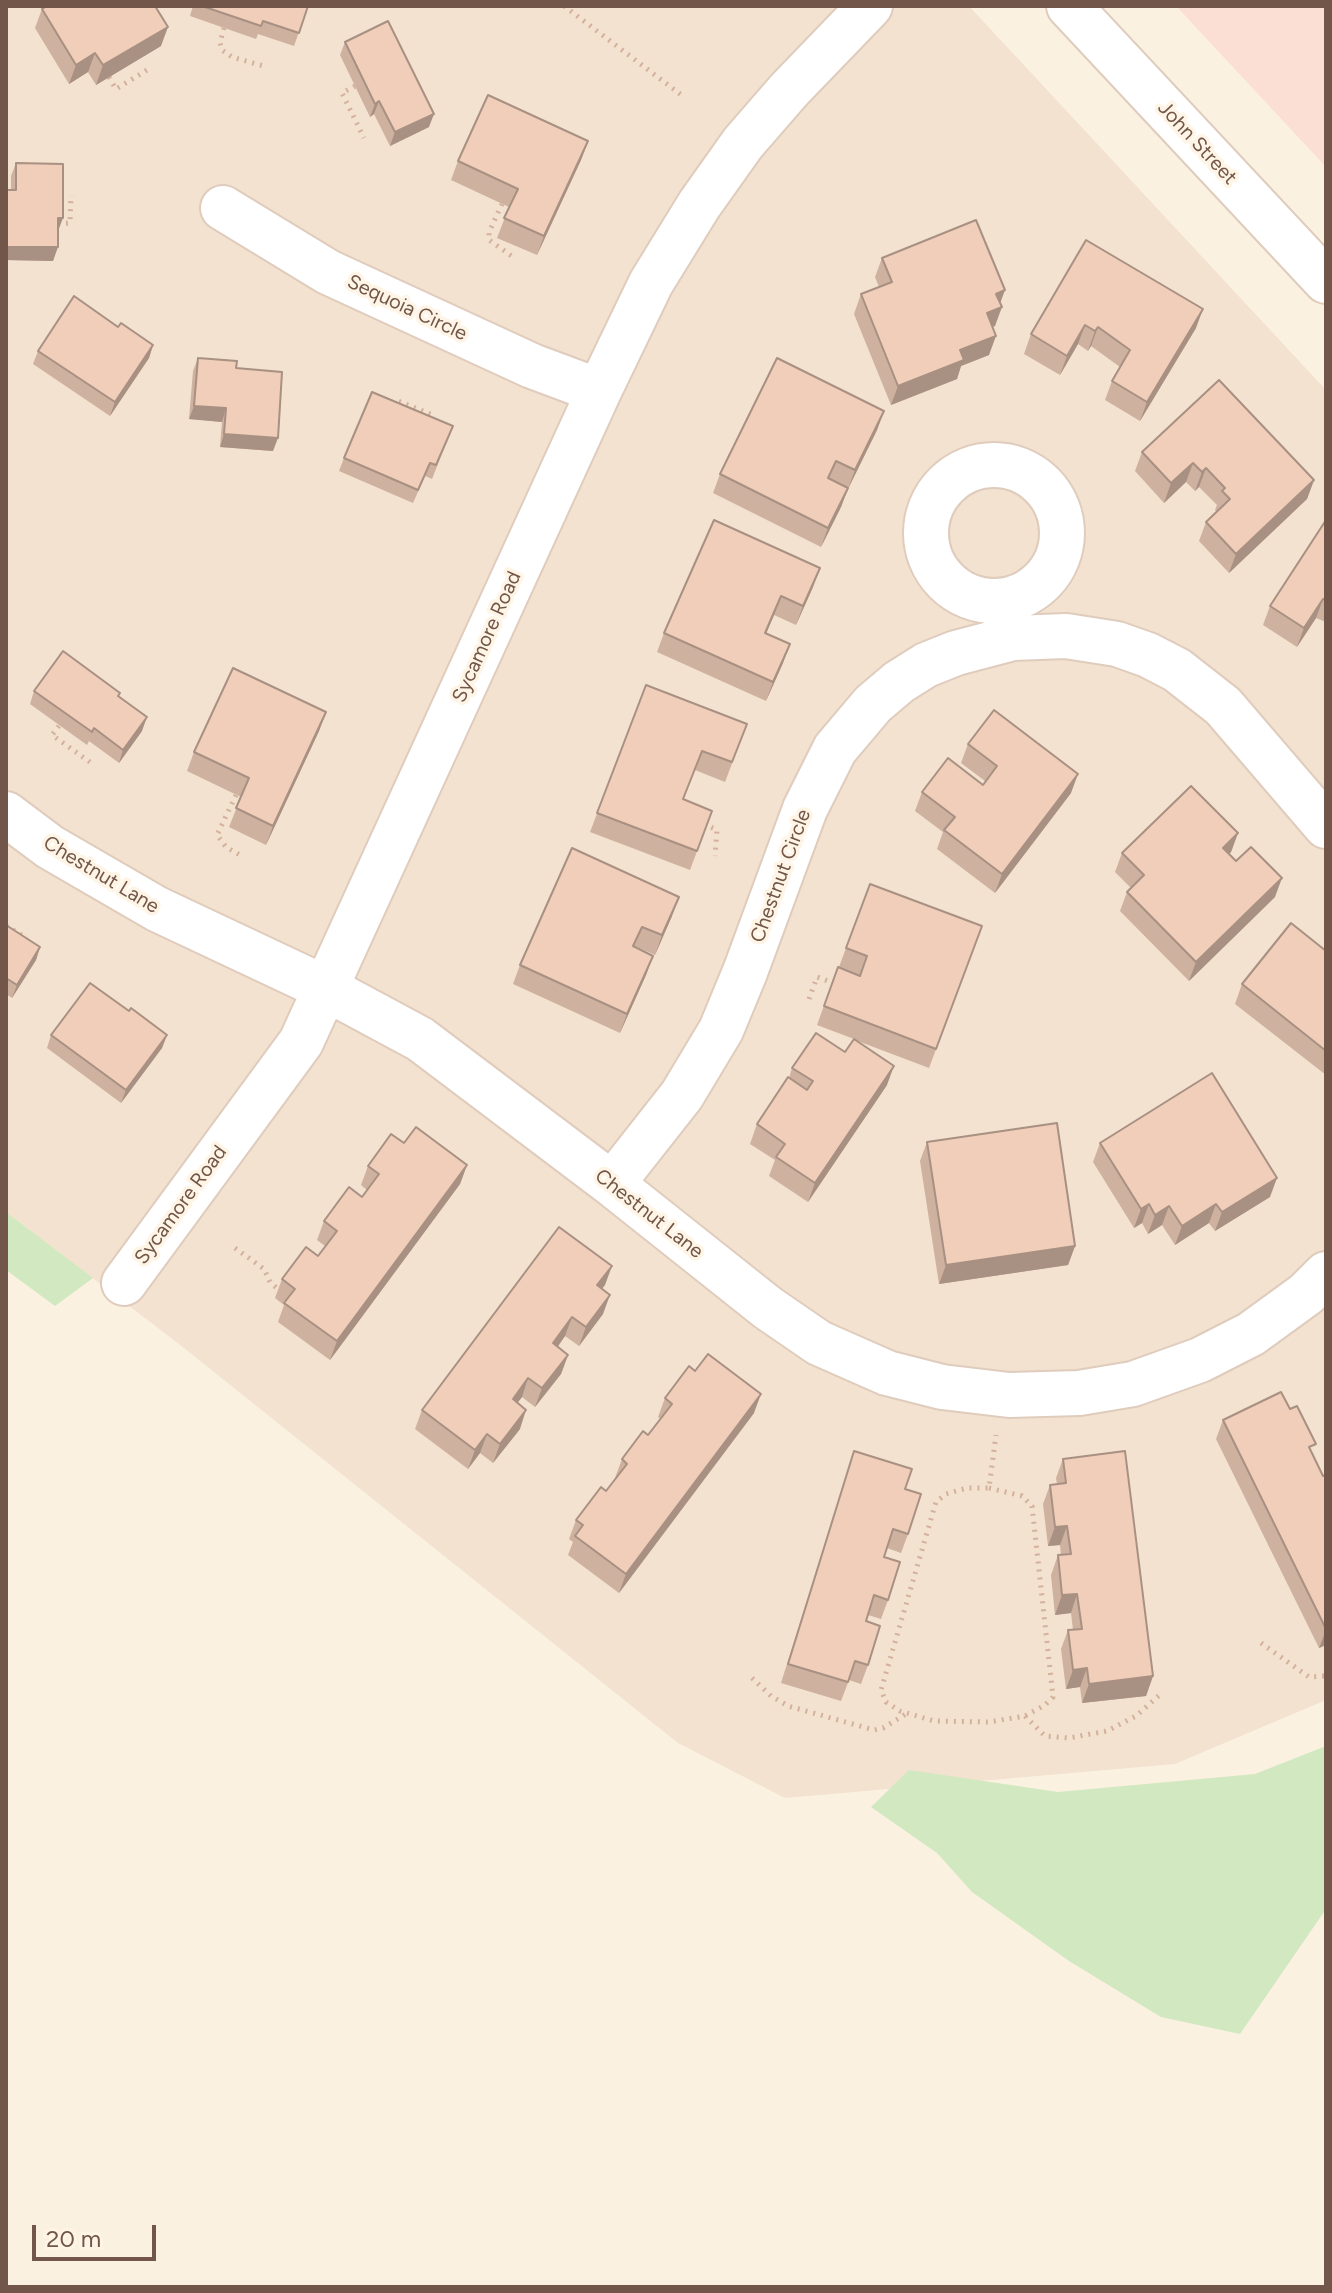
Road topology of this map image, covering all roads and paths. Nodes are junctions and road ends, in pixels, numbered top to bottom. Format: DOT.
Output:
graph roads {
  1 [pos="564,6"];
  2 [pos="870,6"];
  3 [pos="1069,6"];
  4 [pos="224,28"];
  5 [pos="267,67"];
  6 [pos="147,70"];
  7 [pos="109,77"];
  8 [pos="355,86"];
  9 [pos="684,97"];
  10 [pos="364,138"];
  11 [pos="71,195"];
  12 [pos="502,204"];
  13 [pos="223,208"];
  14 [pos="58,224"];
  15 [pos="513,257"];
  16 [pos="1326,281"];
  17 [pos="599,391"];
  18 [pos="389,414"];
  19 [pos="435,416"];
  20 [pos="59,726"];
  21 [pos="94,765"];
  22 [pos="236,795"];
  23 [pos="6,814"];
  24 [pos="696,820"];
  25 [pos="1326,826"];
  26 [pos="240,855"];
  27 [pos="715,856"];
  28 [pos="6,926"];
  29 [pos="27,938"];
  30 [pos="842,987"];
  31 [pos="327,989"];
  32 [pos="809,999"];
  33 [pos="612,1184"];
  34 [pos="235,1248"];
  35 [pos="1326,1274"];
  36 [pos="124,1283"];
  37 [pos="280,1291"];
  38 [pos="996,1434"];
  39 [pos="989,1488"];
  40 [pos="1261,1643"];
  41 [pos="1326,1676"];
  42 [pos="752,1678"];
  43 [pos="1163,1692"];
  44 [pos="907,1713"];
  45 [pos="1025,1716"];
  1 -- 9 [label="path"];
  2 -- 17 [label="street, Sycamore Road"];
  3 -- 16 [label="street, John Street"];
  4 -- 5 [label="path"];
  6 -- 7 [label="path"];
  8 -- 10 [label="path"];
  11 -- 14 [label="path"];
  12 -- 15 [label="path"];
  13 -- 17 [label="street, Sequoia Circle"];
  17 -- 31 [label="street, Sycamore Road"];
  18 -- 19 [label="path"];
  20 -- 21 [label="path"];
  22 -- 26 [label="path"];
  23 -- 31 [label="street, Chestnut Lane"];
  24 -- 27 [label="path"];
  25 -- 33 [label="street, Chestnut Circle"];
  28 -- 29 [label="path"];
  30 -- 32 [label="path"];
  31 -- 33 [label="street, Chestnut Lane"];
  31 -- 36 [label="street, Sycamore Road"];
  33 -- 35 [label="street, Chestnut Lane"];
  34 -- 37 [label="path"];
  38 -- 39 [label="path"];
  39 -- 44 [label="path"];
  39 -- 45 [label="path"];
  40 -- 41 [label="path"];
  42 -- 44 [label="path"];
  43 -- 45 [label="path"];
  44 -- 45 [label="path"];
}
